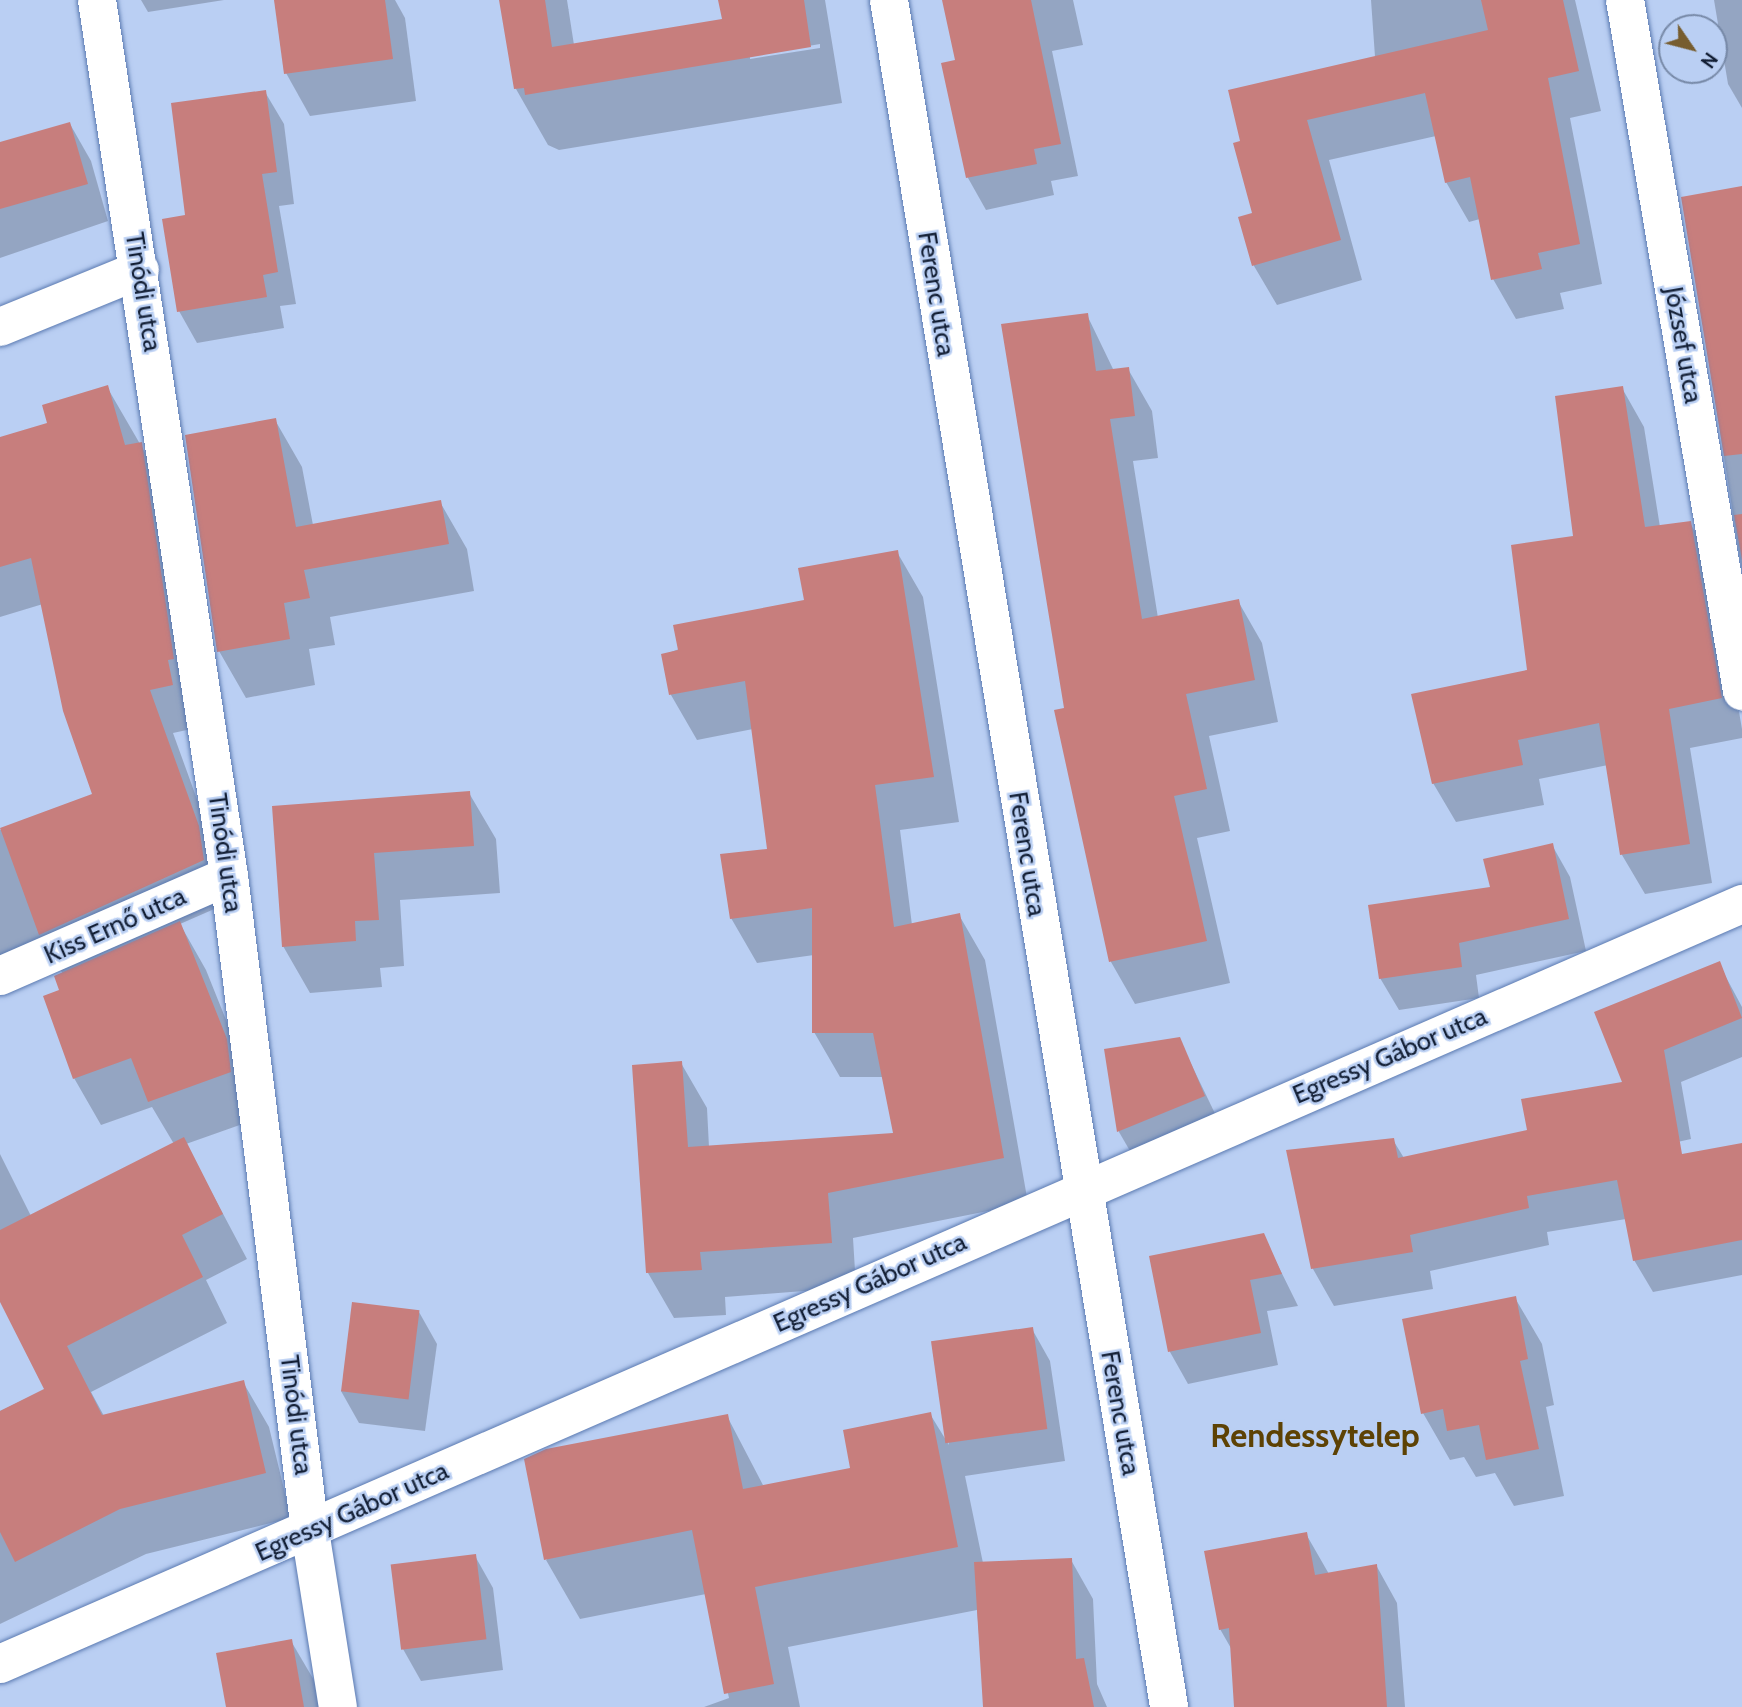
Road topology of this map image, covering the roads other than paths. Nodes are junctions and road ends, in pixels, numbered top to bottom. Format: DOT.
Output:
graph roads {
  1 [pos="97,0"];
  2 [pos="889,0"];
  3 [pos="1625,0"];
  4 [pos="140,270"];
  5 [pos="0,327"];
  6 [pos="1742,691"];
  7 [pos="229,876"];
  8 [pos="1742,904"];
  9 [pos="0,976"];
  10 [pos="1082,1189"];
  11 [pos="310,1531"];
  12 [pos="0,1664"];
  13 [pos="338,1707"];
  14 [pos="1169,1707"];
  1 -- 4 [label="street, Tinódi utca"];
  2 -- 10 [label="street, Ferenc utca"];
  3 -- 6 [label="street, József utca"];
  4 -- 5 [label="street"];
  4 -- 7 [label="street, Tinódi utca"];
  7 -- 9 [label="street, Kiss Ernő utca"];
  7 -- 11 [label="street, Tinódi utca"];
  8 -- 10 [label="street, Egressy Gábor utca"];
  10 -- 11 [label="street, Egressy Gábor utca"];
  10 -- 14 [label="street, Ferenc utca"];
  11 -- 12 [label="street, Egressy Gábor utca"];
  11 -- 13 [label="street, Tinódi utca"];
}
